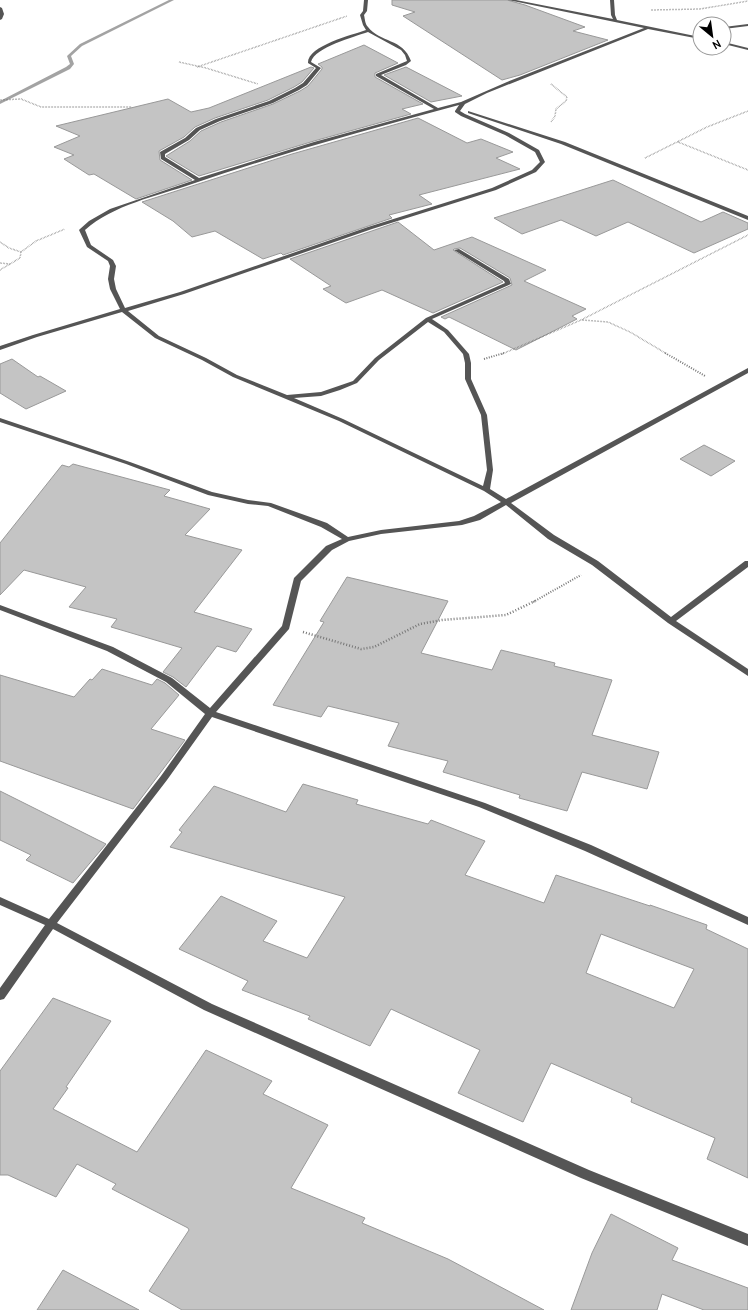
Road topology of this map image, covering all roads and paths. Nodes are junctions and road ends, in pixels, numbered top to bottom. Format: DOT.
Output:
graph roads {
  1 [pos="366,0"];
  2 [pos="510,0"];
  3 [pos="612,0"];
  4 [pos="748,1"];
  5 [pos="0,8"];
  6 [pos="646,10"];
  7 [pos="365,11"];
  8 [pos="0,19"];
  9 [pos="616,22"];
  10 [pos="748,25"];
  11 [pos="732,27"];
  12 [pos="647,28"];
  13 [pos="370,30"];
  14 [pos="692,32"];
  15 [pos="684,34"];
  16 [pos="692,36"];
  17 [pos="732,45"];
  18 [pos="748,49"];
  19 [pos="179,62"];
  20 [pos="197,67"];
  21 [pos="535,73"];
  22 [pos="258,84"];
  23 [pos="0,100"];
  24 [pos="461,105"];
  25 [pos="132,107"];
  26 [pos="437,110"];
  27 [pos="748,111"];
  28 [pos="678,142"];
  29 [pos="562,143"];
  30 [pos="622,167"];
  31 [pos="748,170"];
  32 [pos="199,180"];
  33 [pos="748,218"];
  34 [pos="66,228"];
  35 [pos="748,235"];
  36 [pos="0,242"];
  37 [pos="457,250"];
  38 [pos="21,252"];
  39 [pos="0,263"];
  40 [pos="11,264"];
  41 [pos="0,270"];
  42 [pos="123,310"];
  43 [pos="428,318"];
  44 [pos="581,320"];
  45 [pos="0,348"];
  46 [pos="468,363"];
  47 [pos="748,370"];
  48 [pos="720,386"];
  49 [pos="285,397"];
  50 [pos="0,420"];
  51 [pos="486,490"];
  52 [pos="507,503"];
  53 [pos="347,539"];
  54 [pos="595,563"];
  55 [pos="748,563"];
  56 [pos="0,607"];
  57 [pos="671,621"];
  58 [pos="286,627"];
  59 [pos="748,673"];
  60 [pos="210,713"];
  61 [pos="0,901"];
  62 [pos="748,921"];
  63 [pos="51,924"];
  64 [pos="0,996"];
  65 [pos="748,1240"];
  1 -- 7 [label="street"];
  2 -- 9 [label="street"];
  3 -- 9 [label="street"];
  4 -- 6 [label="path"];
  5 -- 8 [label="street"];
  7 -- 13 [label="street"];
  7 -- 20 [label="path"];
  9 -- 12 [label="street"];
  10 -- 11 [label="street"];
  12 -- 15 [label="street"];
  12 -- 21 [label="street"];
  13 -- 26 [label="street"];
  13 -- 32 [label="street"];
  14 -- 15 [label="street"];
  15 -- 16 [label="street"];
  17 -- 18 [label="street"];
  19 -- 20 [label="path"];
  20 -- 22 [label="path"];
  21 -- 24 [label="street"];
  21 -- 29 [label="path"];
  23 -- 25 [label="path"];
  24 -- 26 [label="street"];
  24 -- 29 [label="street"];
  24 -- 42 [label="street"];
  26 -- 32 [label="street"];
  27 -- 28 [label="path"];
  28 -- 30 [label="path"];
  28 -- 31 [label="path"];
  29 -- 30 [label="street"];
  30 -- 33 [label="street"];
  32 -- 42 [label="street"];
  34 -- 38 [label="path"];
  35 -- 44 [label="path"];
  36 -- 38 [label="path"];
  37 -- 43 [label="street"];
  38 -- 40 [label="path"];
  39 -- 40 [label="path"];
  40 -- 41 [label="path"];
  42 -- 45 [label="street"];
  42 -- 49 [label="street"];
  43 -- 46 [label="street"];
  43 -- 49 [label="street"];
  44 -- 46 [label="path"];
  44 -- 48 [label="path"];
  46 -- 51 [label="street"];
  47 -- 48 [label="street"];
  48 -- 52 [label="street"];
  49 -- 51 [label="street"];
  50 -- 53 [label="street"];
  51 -- 52 [label="street"];
  52 -- 53 [label="street"];
  52 -- 54 [label="street"];
  53 -- 58 [label="street"];
  54 -- 57 [label="street"];
  54 -- 58 [label="path"];
  55 -- 57 [label="street"];
  56 -- 60 [label="street"];
  57 -- 59 [label="street"];
  58 -- 60 [label="street"];
  60 -- 62 [label="street"];
  60 -- 63 [label="street"];
  61 -- 63 [label="street"];
  63 -- 64 [label="street"];
  63 -- 65 [label="street"];
}
